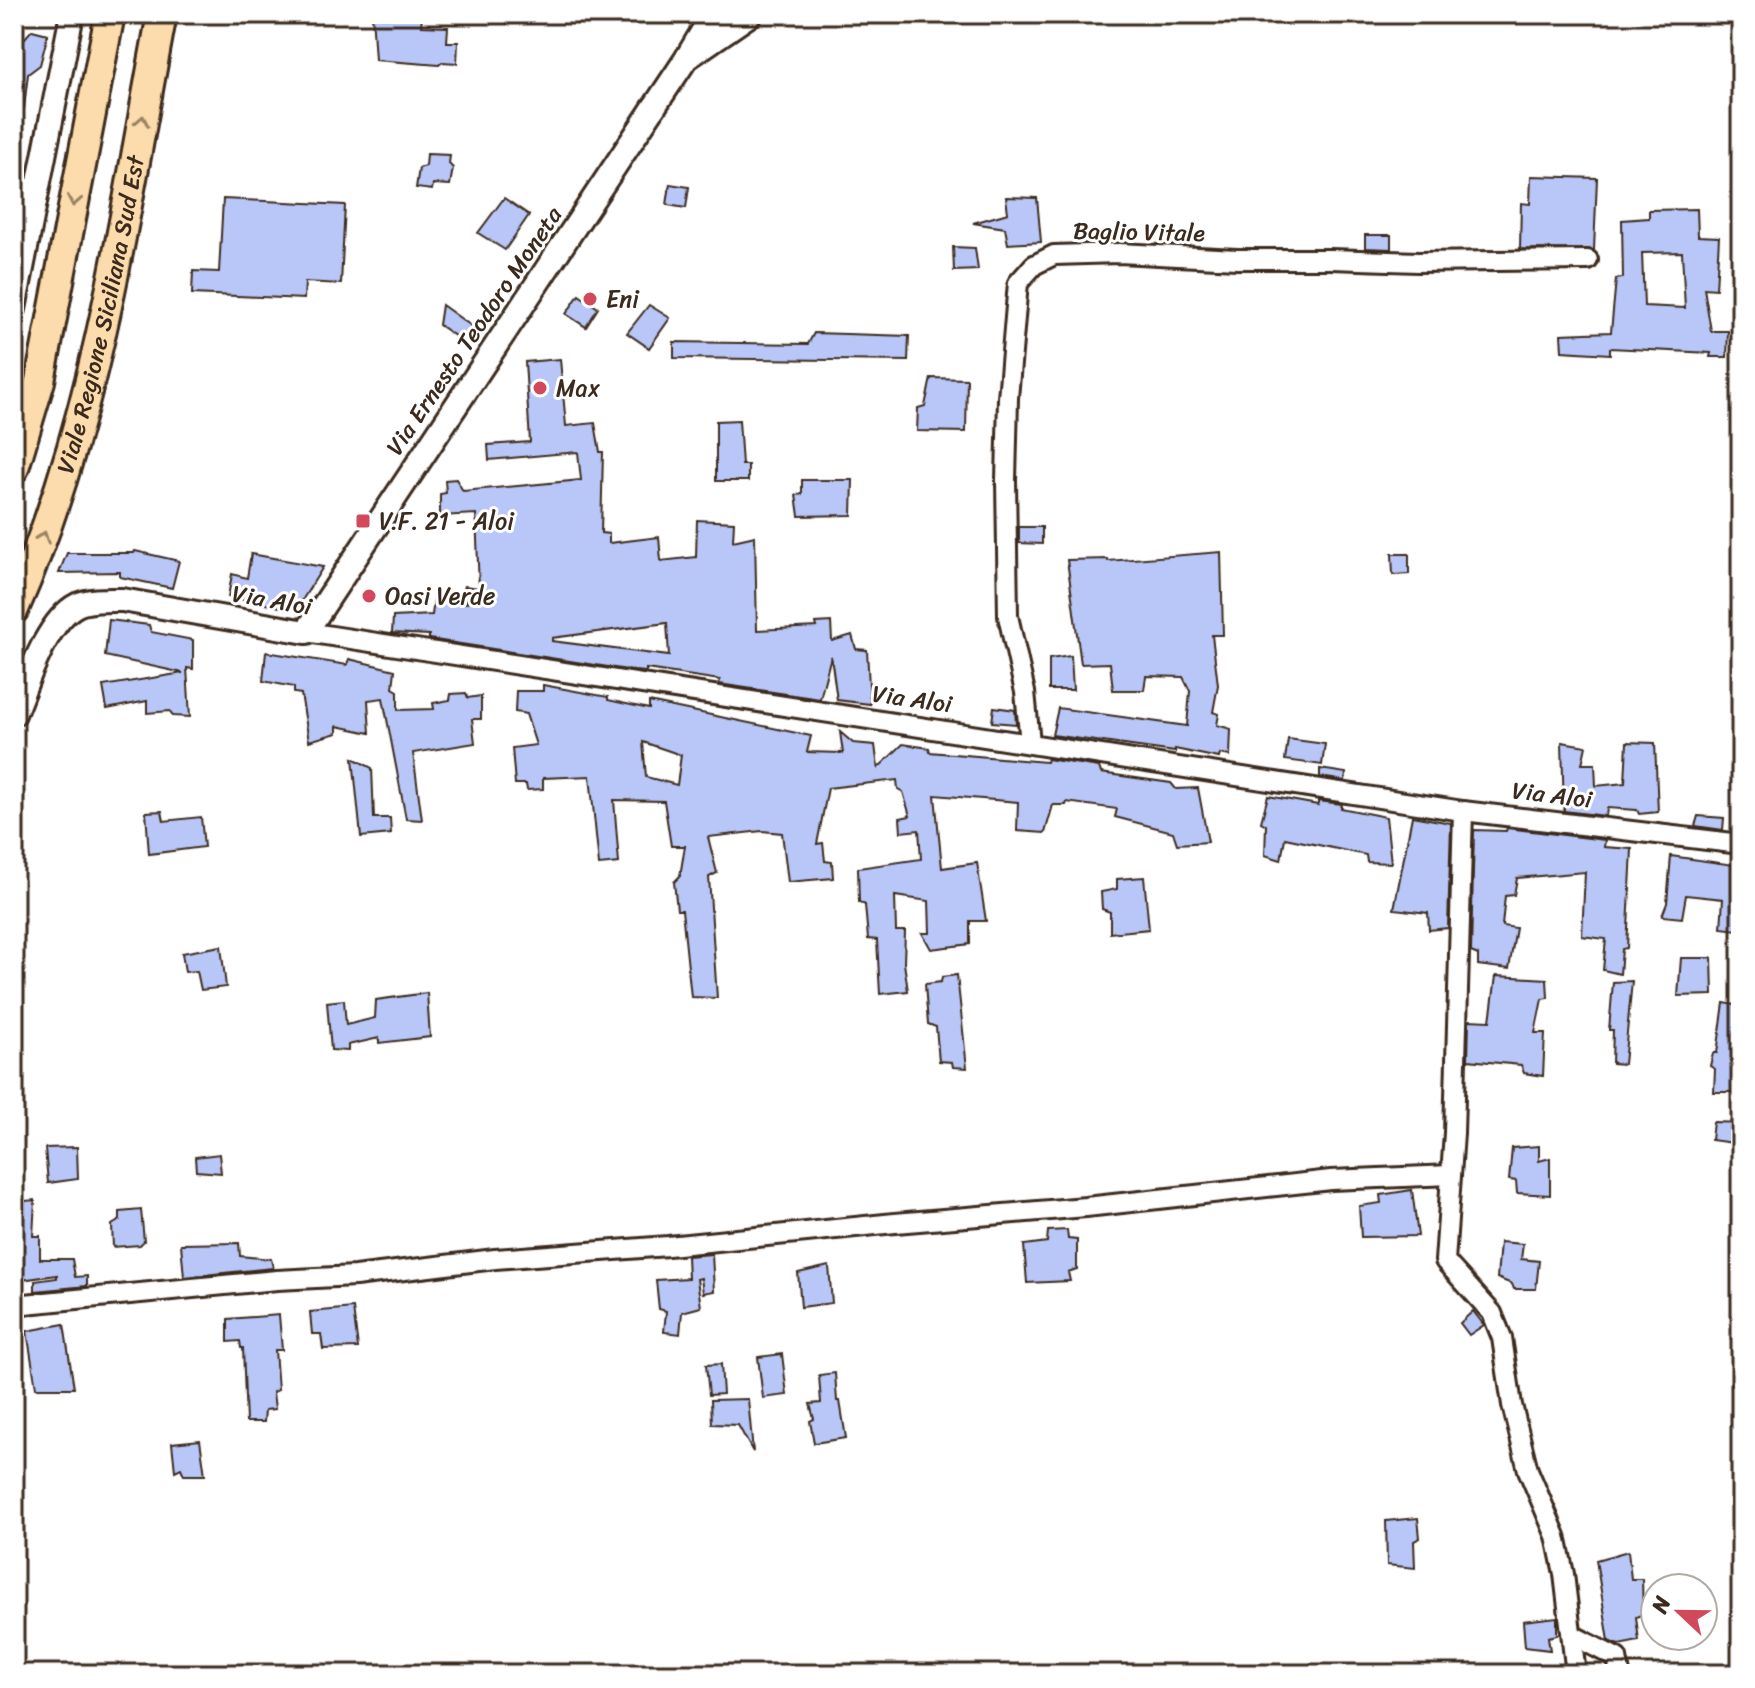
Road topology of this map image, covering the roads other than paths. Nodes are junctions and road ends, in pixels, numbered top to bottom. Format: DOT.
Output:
graph roads {
  1 [pos="110,14"];
  2 [pos="162,14"];
  3 [pos="713,14"];
  4 [pos="751,14"];
  5 [pos="67,16"];
  6 [pos="686,59"];
  7 [pos="14,186"];
  8 [pos="38,190"];
  9 [pos="1588,260"];
  10 [pos="14,309"];
  11 [pos="14,468"];
  12 [pos="14,609"];
  13 [pos="306,632"];
  14 [pos="14,714"];
  15 [pos="1030,743"];
  16 [pos="1463,811"];
  17 [pos="1741,844"];
  18 [pos="1451,1175"];
  19 [pos="14,1305"];
  20 [pos="1572,1635"];
  21 [pos="1576,1674"];
  22 [pos="1620,1674"];
  1 -- 11 [label="main road, Viale Regione Siciliana Sud Est, one-way"];
  12 -- 2 [label="main road, Viale Regione Siciliana Sud Est, one-way"];
  3 -- 6 [label="street, Via Ernesto Teodoro Moneta"];
  4 -- 6 [label="street, Via Ernesto Teodoro Moneta"];
  5 -- 8 [label="street"];
  6 -- 13 [label="street, Via Ernesto Teodoro Moneta"];
  7 -- 8 [label="street"];
  8 -- 10 [label="street"];
  9 -- 15 [label="street, Baglio Vitale"];
  13 -- 14 [label="street, Via Aloi"];
  13 -- 15 [label="street, Via Aloi"];
  15 -- 16 [label="street, Via Aloi"];
  16 -- 17 [label="street, Via Aloi"];
  16 -- 18 [label="street"];
  18 -- 19 [label="street"];
  18 -- 20 [label="street"];
  20 -- 21 [label="street"];
  20 -- 22 [label="street"];
}
